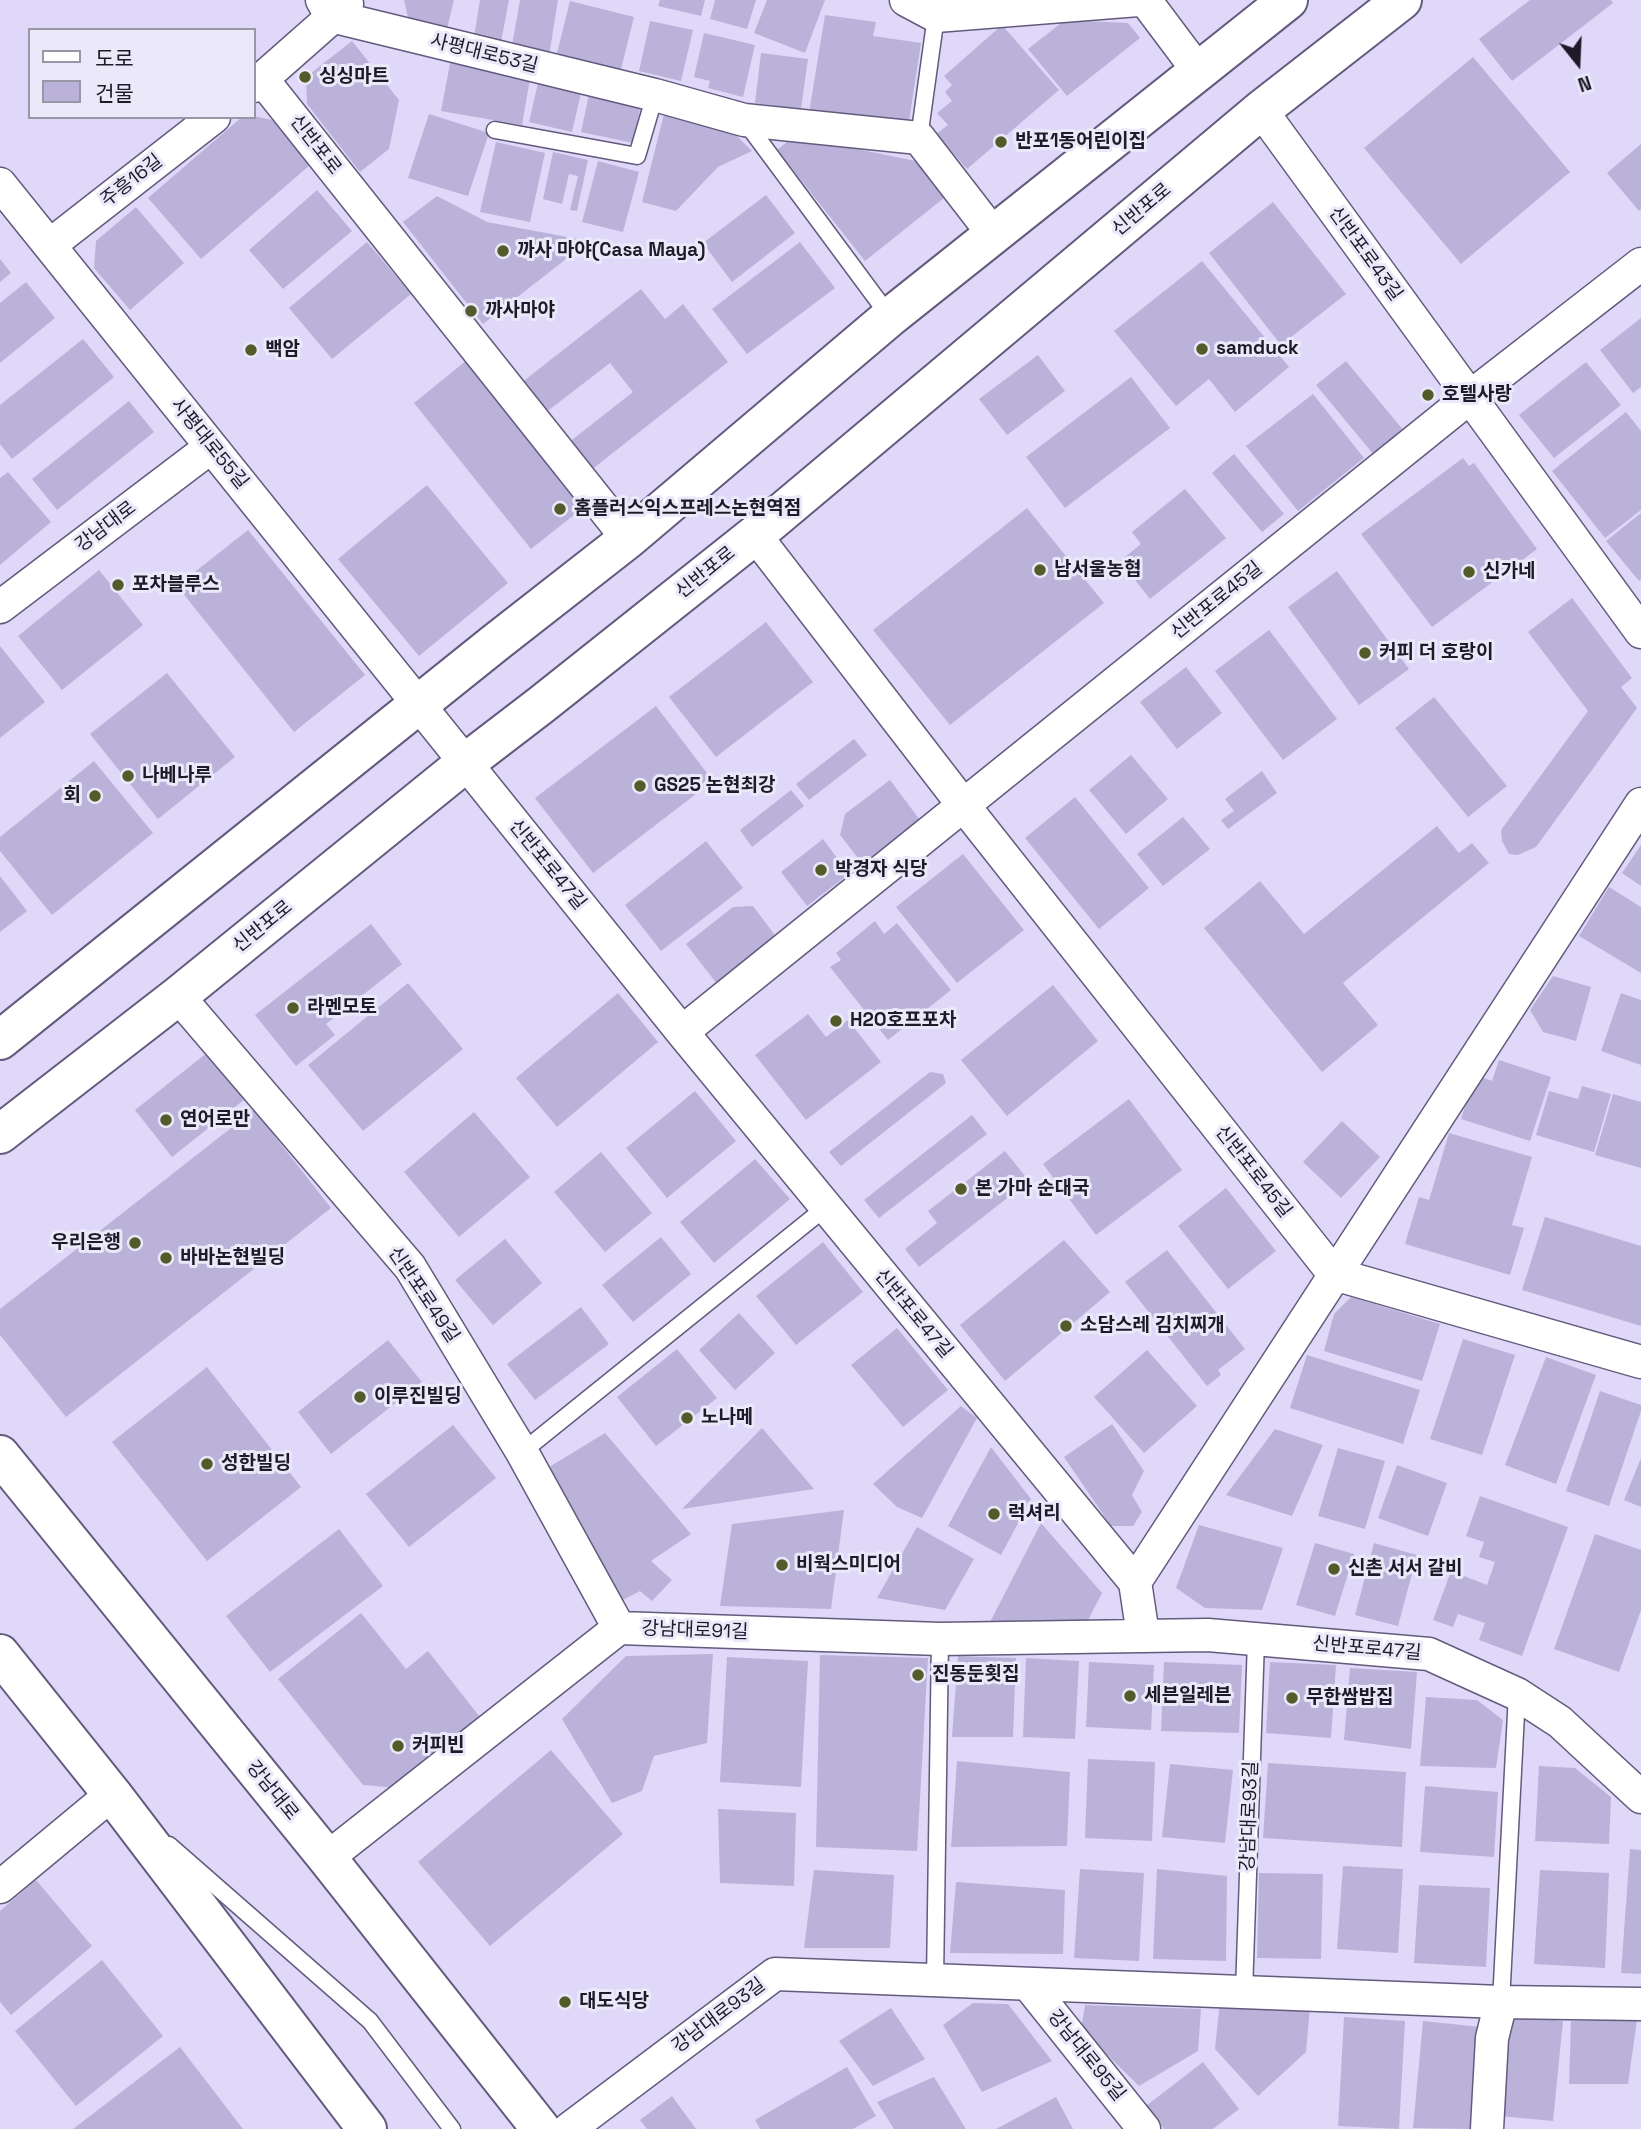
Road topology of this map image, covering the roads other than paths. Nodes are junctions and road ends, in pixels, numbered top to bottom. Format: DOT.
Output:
graph roads {
  1 [pos="906,0"];
  2 [pos="1138,0"];
  3 [pos="1145,0"];
  4 [pos="1287,0"];
  5 [pos="1402,0"];
  6 [pos="335,5"];
  7 [pos="936,16"];
  8 [pos="1199,72"];
  9 [pos="258,83"];
  10 [pos="655,95"];
  11 [pos="1261,110"];
  12 [pos="211,119"];
  13 [pos="744,120"];
  14 [pos="495,130"];
  15 [pos="919,138"];
  16 [pos="0,184"];
  17 [pos="994,235"];
  18 [pos="50,245"];
  19 [pos="1641,264"];
  20 [pos="890,317"];
  21 [pos="1470,397"];
  22 [pos="211,447"];
  23 [pos="755,535"];
  24 [pos="628,539"];
  25 [pos="0,607"];
  26 [pos="1641,632"];
  27 [pos="418,704"];
  28 [pos="464,764"];
  29 [pos="1641,804"];
  30 [pos="964,806"];
  31 [pos="178,996"];
  32 [pos="681,1032"];
  33 [pos="0,1040"];
  34 [pos="0,1134"];
  35 [pos="825,1208"];
  36 [pos="1334,1274"];
  37 [pos="1641,1362"];
  38 [pos="522,1452"];
  39 [pos="0,1455"];
  40 [pos="1135,1582"];
  41 [pos="619,1629"];
  42 [pos="1143,1635"];
  43 [pos="940,1639"];
  44 [pos="1256,1640"];
  45 [pos="0,1654"];
  46 [pos="1517,1694"];
  47 [pos="113,1794"];
  48 [pos="1641,1797"];
  49 [pos="327,1858"];
  50 [pos="0,1887"];
  51 [pos="935,1980"];
  52 [pos="1028,1984"];
  53 [pos="1244,1992"];
  54 [pos="1501,2002"];
  55 [pos="1641,2004"];
  56 [pos="367,2129"];
  57 [pos="452,2129"];
  58 [pos="541,2129"];
  59 [pos="569,2129"];
  60 [pos="1144,2129"];
  61 [pos="1487,2129"];
  1 -- 7 [label="street"];
  2 -- 7 [label="street"];
  3 -- 8 [label="street"];
  4 -- 8 [label="main road"];
  5 -- 11 [label="main road, 신반포로"];
  6 -- 9 [label="street"];
  6 -- 10 [label="street, 사평대로53길"];
  7 -- 15 [label="lane"];
  8 -- 17 [label="main road"];
  9 -- 24 [label="street, 신반포로"];
  10 -- 13 [label="street, 사평대로53길"];
  10 -- 14 [label="lane"];
  11 -- 21 [label="street, 신반포로43길"];
  11 -- 23 [label="main road, 신반포로"];
  12 -- 18 [label="street, 주흥16길"];
  13 -- 15 [label="street, 사평대로53길"];
  13 -- 20 [label="lane"];
  15 -- 17 [label="street"];
  16 -- 18 [label="street, 사평대로55길"];
  17 -- 20 [label="main road"];
  18 -- 22 [label="street, 사평대로55길"];
  19 -- 21 [label="street"];
  20 -- 24 [label="main road"];
  21 -- 26 [label="street, 신반포로43길"];
  21 -- 30 [label="street, 신반포로45길"];
  22 -- 25 [label="street, 강남대로"];
  22 -- 27 [label="street, 사평대로55길"];
  23 -- 28 [label="main road, 신반포로"];
  23 -- 30 [label="street, 신반포로45길"];
  24 -- 27 [label="main road"];
  27 -- 28 [label="street, 사평대로55길"];
  27 -- 33 [label="main road"];
  28 -- 31 [label="main road, 신반포로"];
  28 -- 32 [label="street, 신반포로47길"];
  29 -- 36 [label="street"];
  30 -- 32 [label="street"];
  30 -- 36 [label="street, 신반포로45길"];
  31 -- 34 [label="main road, 신반포로"];
  31 -- 38 [label="street, 신반포로49길"];
  32 -- 35 [label="street, 신반포로47길"];
  35 -- 38 [label="lane"];
  35 -- 40 [label="street, 신반포로47길"];
  36 -- 37 [label="street"];
  36 -- 40 [label="street"];
  38 -- 41 [label="street, 신반포로49길"];
  39 -- 49 [label="main road, 강남대로"];
  40 -- 42 [label="street"];
  41 -- 43 [label="street, 강남대로91길"];
  41 -- 49 [label="street, 강남대로91길"];
  42 -- 43 [label="street, 강남대로91길"];
  42 -- 44 [label="street, 신반포로47길"];
  43 -- 51 [label="lane"];
  44 -- 46 [label="street, 신반포로47길"];
  44 -- 53 [label="lane, 강남대로93길"];
  45 -- 47 [label="main road"];
  46 -- 48 [label="street, 신반포로47길"];
  46 -- 54 [label="lane"];
  47 -- 50 [label="street"];
  47 -- 56 [label="main road"];
  47 -- 57 [label="lane"];
  49 -- 58 [label="main road, 강남대로"];
  51 -- 52 [label="street, 강남대로93길"];
  51 -- 59 [label="street, 강남대로93길"];
  52 -- 53 [label="street, 강남대로93길"];
  52 -- 60 [label="street, 강남대로95길"];
  53 -- 54 [label="street, 강남대로93길"];
  54 -- 55 [label="street, 강남대로93길"];
  54 -- 61 [label="street"];
}
